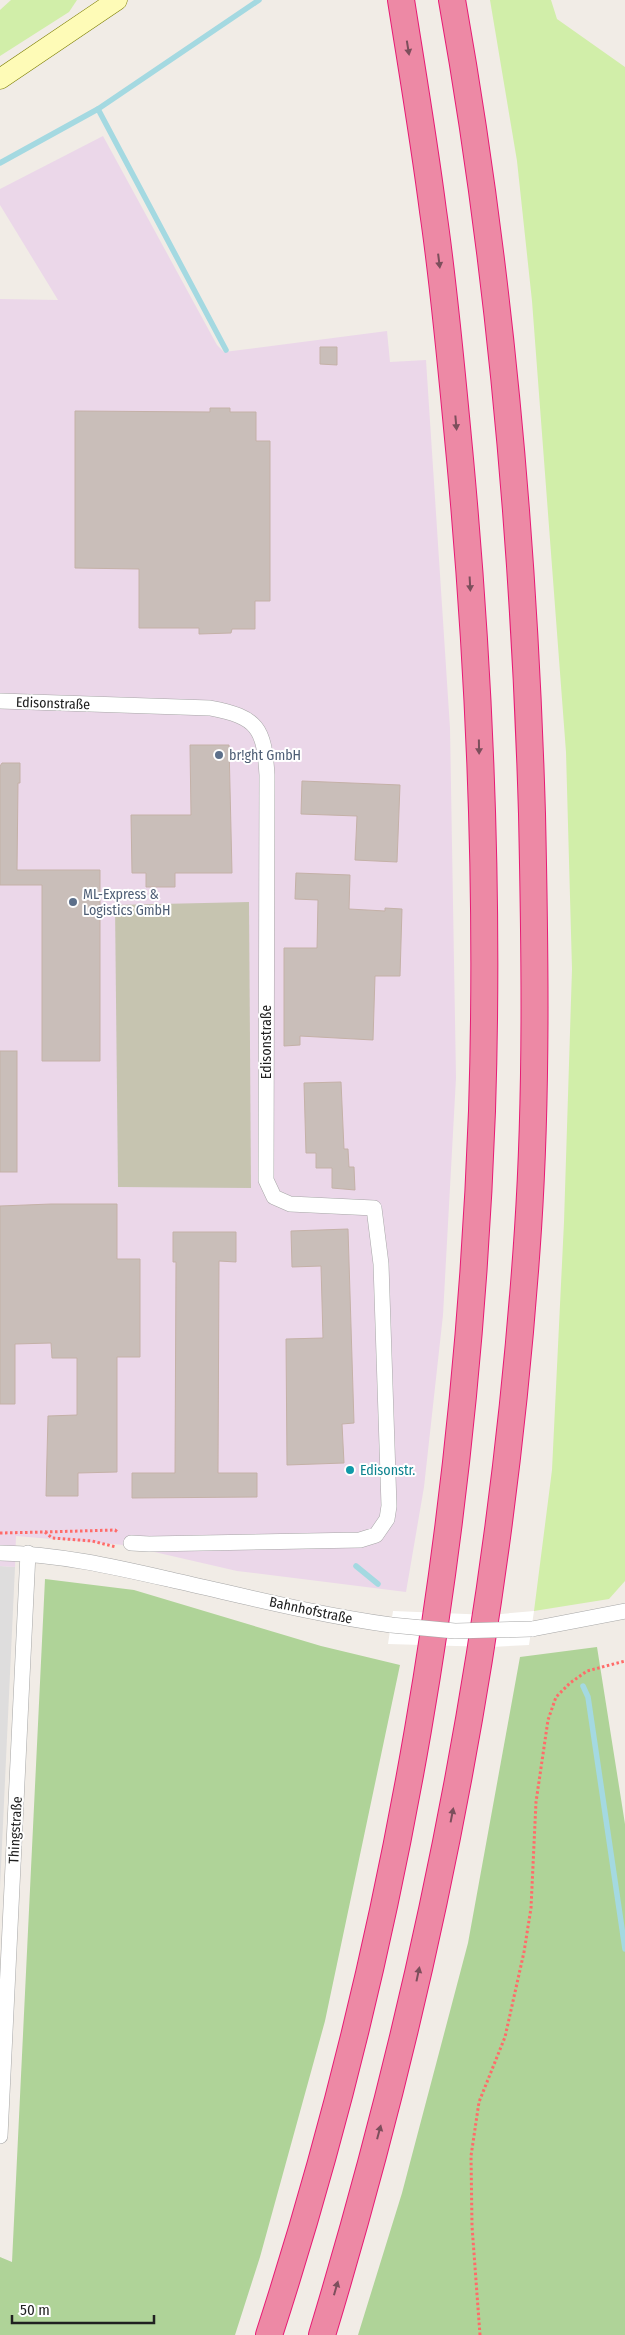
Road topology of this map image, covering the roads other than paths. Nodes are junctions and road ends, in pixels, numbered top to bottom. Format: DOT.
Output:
graph roads {
  1 [pos="118,0"];
  2 [pos="400,0"];
  3 [pos="452,0"];
  4 [pos="0,79"];
  5 [pos="0,701"];
  6 [pos="131,1543"];
  7 [pos="0,1553"];
  8 [pos="28,1553"];
  9 [pos="625,1611"];
  10 [pos="0,2136"];
  11 [pos="269,2335"];
  12 [pos="322,2335"];
  1 -- 4 [label="main road"];
  2 -- 11 [label="highway, one-way"];
  12 -- 3 [label="highway, one-way"];
  5 -- 6 [label="street, Edisonstraße"];
  7 -- 8 [label="street, Bahnhofstraße"];
  8 -- 9 [label="street, Bahnhofstraße, bridge"];
  8 -- 10 [label="street, Thingstraße"];
}
